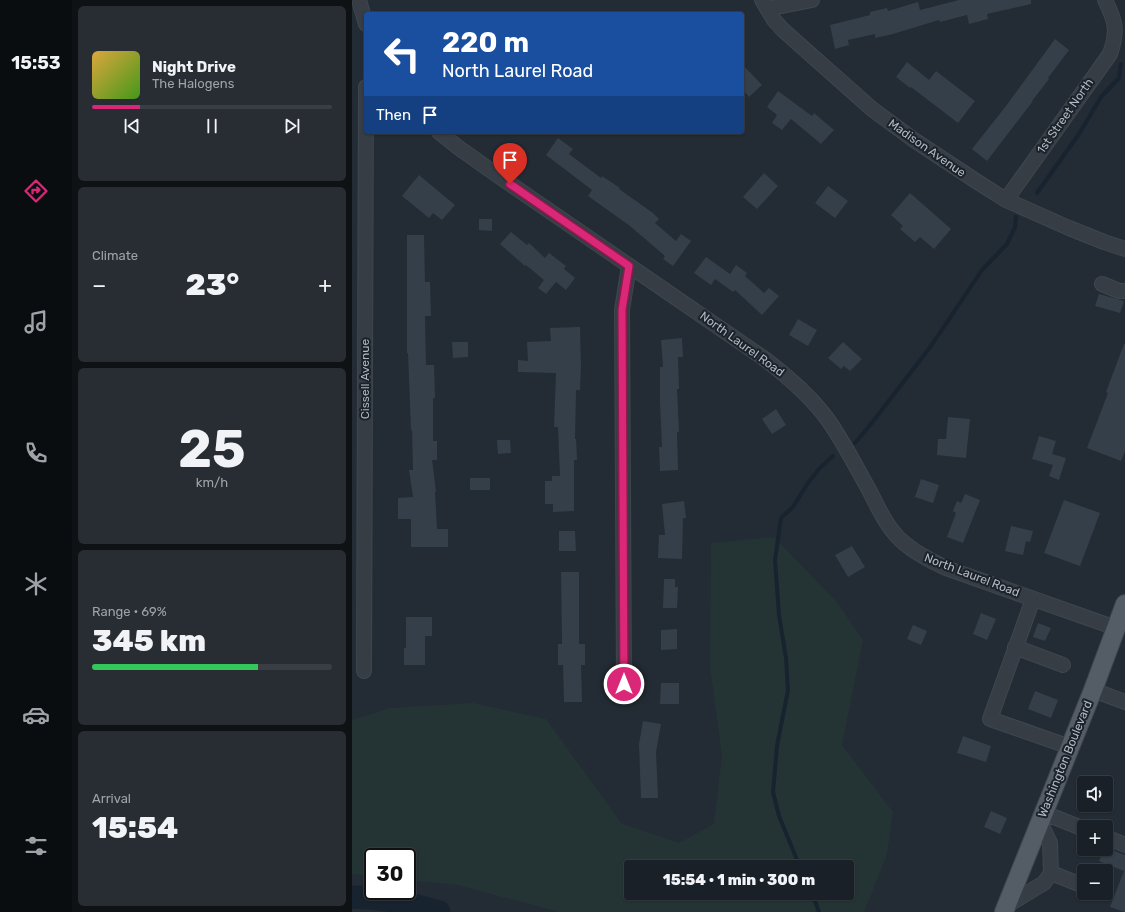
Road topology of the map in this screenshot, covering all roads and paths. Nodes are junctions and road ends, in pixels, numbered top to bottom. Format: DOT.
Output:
graph roads {
  1 [pos="359,0"];
  2 [pos="812,0"];
  3 [pos="1105,0"];
  4 [pos="764,4"];
  5 [pos="364,17"];
  6 [pos="366,134"];
  7 [pos="442,134"];
  8 [pos="1006,200"];
  9 [pos="1125,249"];
  10 [pos="629,266"];
  11 [pos="1102,284"];
  12 [pos="1125,291"];
  13 [pos="1033,599"];
  14 [pos="1124,609"];
  15 [pos="1116,628"];
  16 [pos="1015,647"];
  17 [pos="1064,664"];
  18 [pos="364,671"];
  19 [pos="624,684"];
  20 [pos="1093,690"];
  21 [pos="1125,702"];
  22 [pos="1070,748"];
  23 [pos="1042,817"];
  24 [pos="1077,827"];
  25 [pos="1113,840"];
  26 [pos="1125,845"];
  27 [pos="1051,873"];
  28 [pos="1077,883"];
  29 [pos="1005,909"];
  1 -- 5 [label="street"];
  2 -- 4 [label="street"];
  3 -- 8 [label="street, 1st Street North"];
  4 -- 8 [label="street, Madison Avenue"];
  6 -- 18 [label="street, Cissell Avenue"];
  7 -- 10 [label="street, North Laurel Road"];
  8 -- 9 [label="street, Madison Avenue"];
  10 -- 13 [label="street, North Laurel Road"];
  10 -- 19 [label="street"];
  11 -- 12 [label="street"];
  13 -- 15 [label="street, North Laurel Road"];
  13 -- 16 [label="street"];
  14 -- 15 [label="main road, Washington Boulevard"];
  15 -- 20 [label="main road, Washington Boulevard"];
  16 -- 17 [label="street"];
  16 -- 22 [label="street"];
  20 -- 21 [label="street"];
  20 -- 22 [label="main road, Washington Boulevard"];
  22 -- 23 [label="main road, Washington Boulevard"];
  23 -- 24 [label="street"];
  23 -- 27 [label="street"];
  23 -- 29 [label="main road, Washington Boulevard"];
  25 -- 26 [label="street"];
  27 -- 28 [label="street"];
  27 -- 29 [label="street"];
}
